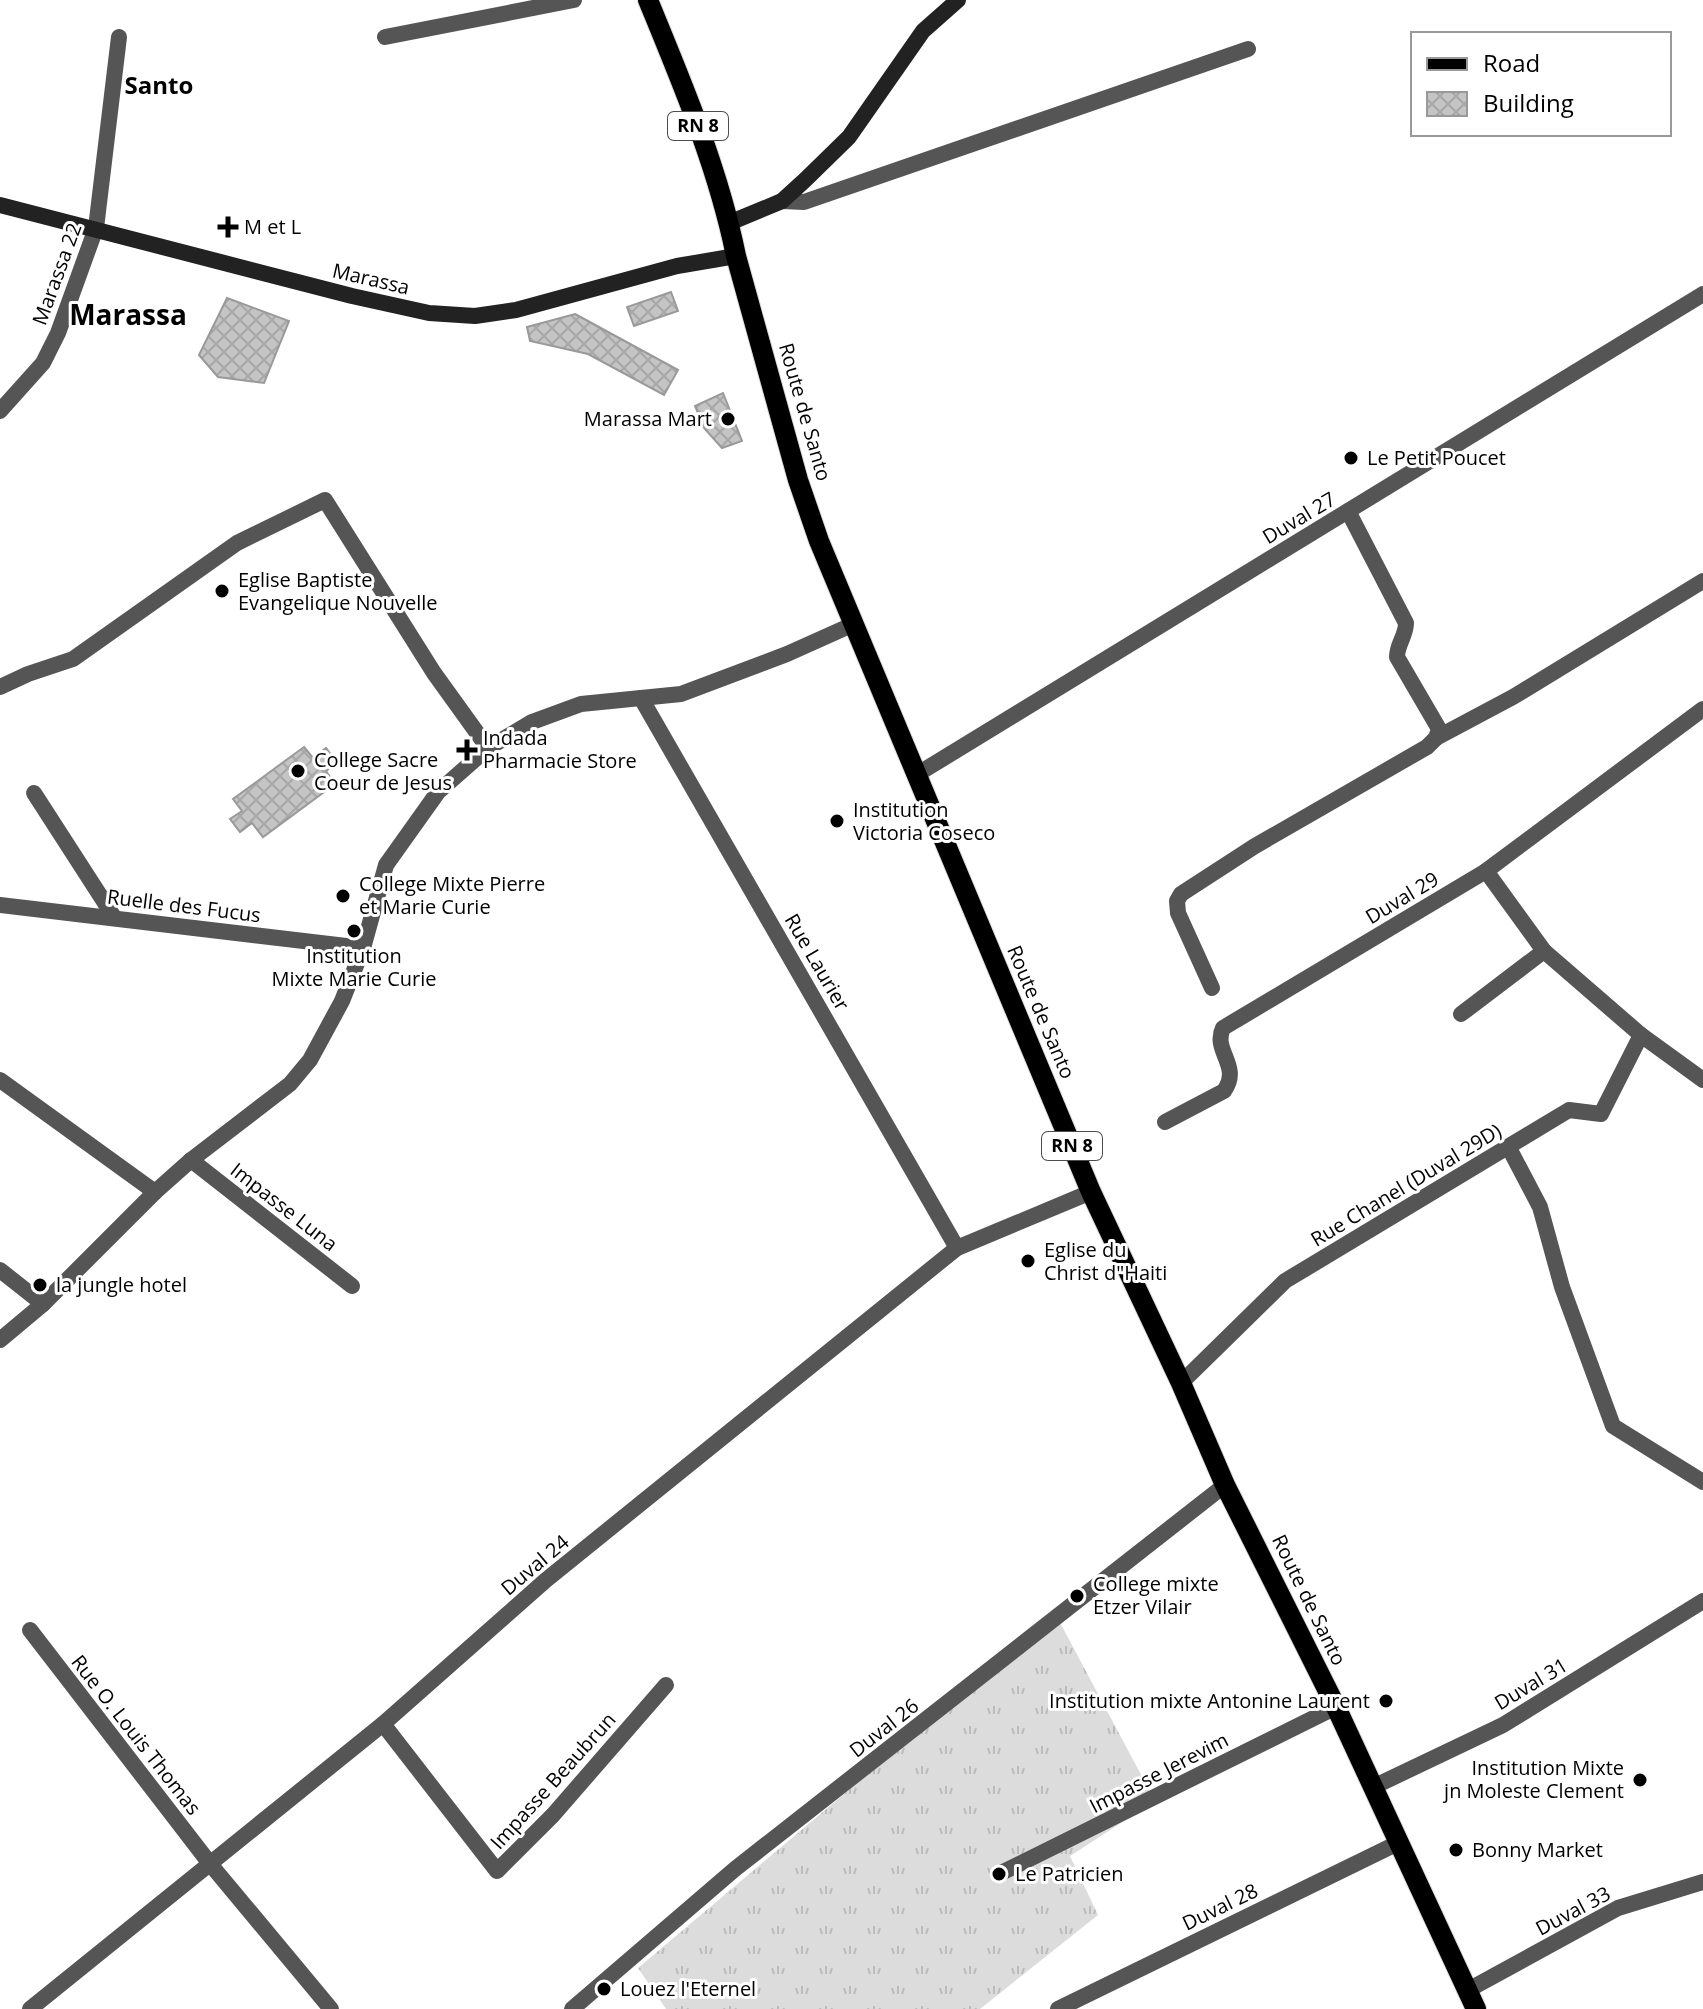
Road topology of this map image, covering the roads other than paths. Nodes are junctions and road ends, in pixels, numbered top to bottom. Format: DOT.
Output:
graph roads {
  1 [pos="574,0"];
  2 [pos="648,0"];
  3 [pos="958,0"];
  4 [pos="119,37"];
  5 [pos="385,37"];
  6 [pos="1248,49"];
  7 [pos="782,201"];
  8 [pos="0,205"];
  9 [pos="729,223"];
  10 [pos="96,228"];
  11 [pos="736,256"];
  12 [pos="1703,294"];
  13 [pos="0,411"];
  14 [pos="1348,511"];
  15 [pos="1703,581"];
  16 [pos="854,624"];
  17 [pos="0,687"];
  18 [pos="641,698"];
  19 [pos="1703,709"];
  20 [pos="1436,738"];
  21 [pos="488,748"];
  22 [pos="916,775"];
  23 [pos="34,793"];
  24 [pos="1486,871"];
  25 [pos="0,905"];
  26 [pos="114,917"];
  27 [pos="363,948"];
  28 [pos="1544,951"];
  29 [pos="1212,988"];
  30 [pos="1461,1014"];
  31 [pos="1641,1035"];
  32 [pos="0,1080"];
  33 [pos="1703,1080"];
  34 [pos="1165,1122"];
  35 [pos="1509,1148"];
  36 [pos="191,1160"];
  37 [pos="155,1192"];
  38 [pos="1091,1192"];
  39 [pos="957,1248"];
  40 [pos="0,1270"];
  41 [pos="352,1286"];
  42 [pos="43,1304"];
  43 [pos="0,1340"];
  44 [pos="1181,1383"];
  45 [pos="1703,1482"];
  46 [pos="1225,1485"];
  47 [pos="1703,1601"];
  48 [pos="30,1630"];
  49 [pos="666,1685"];
  50 [pos="1336,1707"];
  51 [pos="383,1724"];
  52 [pos="1373,1787"];
  53 [pos="1400,1842"];
  54 [pos="211,1865"];
  55 [pos="999,1874"];
  56 [pos="1703,1882"];
  57 [pos="1472,2000"];
  58 [pos="30,2009"];
  59 [pos="331,2009"];
  60 [pos="572,2009"];
  61 [pos="1058,2009"];
  1 -- 5 [label="street"];
  2 -- 9 [label="main road, Route de Santo / RN 8"];
  3 -- 7 [label="main road"];
  4 -- 10 [label="street, Marassa 22"];
  6 -- 7 [label="street"];
  7 -- 9 [label="main road"];
  8 -- 10 [label="main road, Marassa"];
  9 -- 11 [label="main road, Route de Santo / RN 8"];
  10 -- 11 [label="main road, Marassa"];
  10 -- 13 [label="street, Marassa 22"];
  11 -- 16 [label="main road, Route de Santo / RN 8"];
  12 -- 14 [label="street, Duval 27"];
  14 -- 20 [label="street"];
  14 -- 22 [label="street, Duval 27"];
  15 -- 20 [label="street"];
  16 -- 18 [label="street"];
  16 -- 22 [label="main road, Route de Santo / RN 8"];
  17 -- 21 [label="street"];
  18 -- 21 [label="street"];
  18 -- 39 [label="street, Rue Laurier"];
  19 -- 24 [label="street, Duval 29"];
  20 -- 29 [label="street"];
  21 -- 27 [label="street"];
  22 -- 38 [label="main road, Route de Santo / RN 8"];
  23 -- 26 [label="street"];
  24 -- 28 [label="street"];
  24 -- 34 [label="street, Duval 29"];
  25 -- 26 [label="street, Ruelle des Fucus"];
  26 -- 27 [label="street, Ruelle des Fucus"];
  27 -- 36 [label="street"];
  28 -- 30 [label="street"];
  28 -- 31 [label="street"];
  31 -- 33 [label="street"];
  31 -- 35 [label="street, Rue Chanel (Duval 29D)"];
  32 -- 37 [label="street"];
  35 -- 44 [label="street, Rue Chanel (Duval 29D)"];
  35 -- 45 [label="street"];
  36 -- 37 [label="street"];
  36 -- 41 [label="street, Impasse Luna"];
  37 -- 42 [label="street"];
  38 -- 39 [label="street, Duval 24"];
  38 -- 44 [label="main road, Route de Santo / RN 8"];
  39 -- 51 [label="street, Duval 24"];
  40 -- 42 [label="street"];
  42 -- 43 [label="street"];
  44 -- 46 [label="main road, Route de Santo / RN 8"];
  46 -- 50 [label="main road, Route de Santo / RN 8"];
  46 -- 60 [label="street, Duval 26"];
  47 -- 52 [label="street, Duval 31"];
  48 -- 54 [label="street, Rue O. Louis Thomas"];
  49 -- 51 [label="street, Impasse Beaubrun"];
  50 -- 52 [label="main road, Route de Santo / RN 8"];
  50 -- 55 [label="street, Impasse Jerevim"];
  51 -- 54 [label="street, Duval 24"];
  52 -- 53 [label="main road, Route de Santo / RN 8"];
  53 -- 57 [label="main road, Route de Santo / RN 8"];
  53 -- 61 [label="street, Duval 28"];
  54 -- 58 [label="street, Duval 24"];
  54 -- 59 [label="street, Rue O. Louis Thomas"];
  56 -- 57 [label="street, Duval 33"];
}
